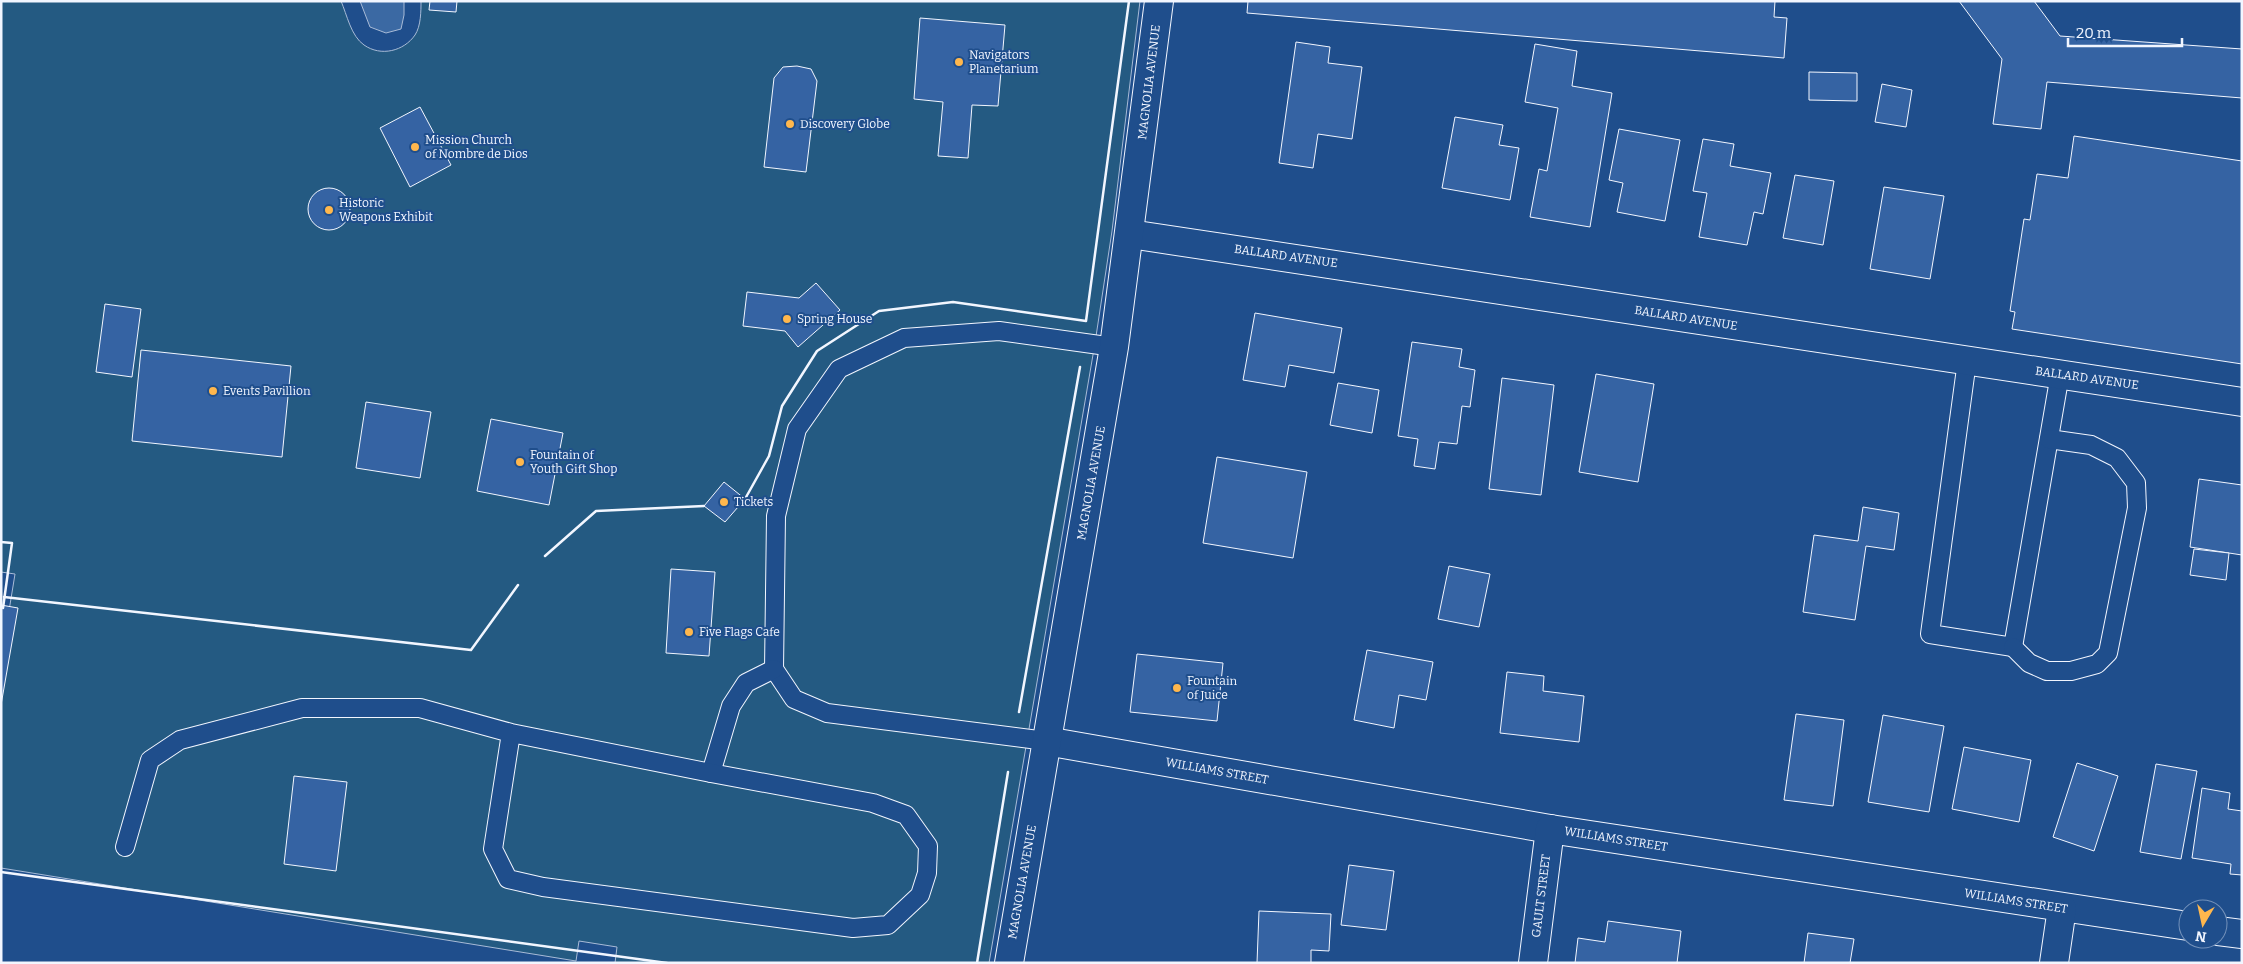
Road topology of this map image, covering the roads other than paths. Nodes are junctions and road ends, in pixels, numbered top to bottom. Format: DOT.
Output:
graph roads {
  1 [pos="1159,1"];
  2 [pos="1130,234"];
  3 [pos="1114,346"];
  4 [pos="1967,361"];
  5 [pos="2060,374"];
  6 [pos="2242,402"];
  7 [pos="2049,439"];
  8 [pos="2013,647"];
  9 [pos="774,669"];
  10 [pos="511,733"];
  11 [pos="1046,741"];
  12 [pos="710,774"];
  13 [pos="1550,829"];
  14 [pos="125,847"];
  15 [pos="2062,908"];
  16 [pos="2178,925"];
  17 [pos="2228,932"];
  18 [pos="2242,934"];
  19 [pos="1009,963"];
  20 [pos="1533,963"];
  21 [pos="2054,963"];
  1 -- 2 [label="street, MAGNOLIA AVENUE"];
  2 -- 3 [label="street, MAGNOLIA AVENUE"];
  2 -- 4 [label="street, BALLARD AVENUE"];
  3 -- 9 [label="lane"];
  3 -- 11 [label="street, MAGNOLIA AVENUE"];
  4 -- 5 [label="street, BALLARD AVENUE"];
  4 -- 8 [label="lane"];
  5 -- 6 [label="street, BALLARD AVENUE"];
  5 -- 7 [label="lane"];
  7 -- 8 [label="lane"];
  7 -- 8 [label="lane"];
  9 -- 11 [label="lane"];
  9 -- 12 [label="lane"];
  10 -- 12 [label="lane"];
  10 -- 12 [label="lane"];
  10 -- 14 [label="lane"];
  11 -- 13 [label="street, WILLIAMS STREET"];
  11 -- 19 [label="street, MAGNOLIA AVENUE"];
  13 -- 15 [label="street, WILLIAMS STREET"];
  13 -- 20 [label="street, GAULT STREET"];
  15 -- 16 [label="street, WILLIAMS STREET"];
  15 -- 21 [label="street"];
  17 -- 18 [label="street"];
}
